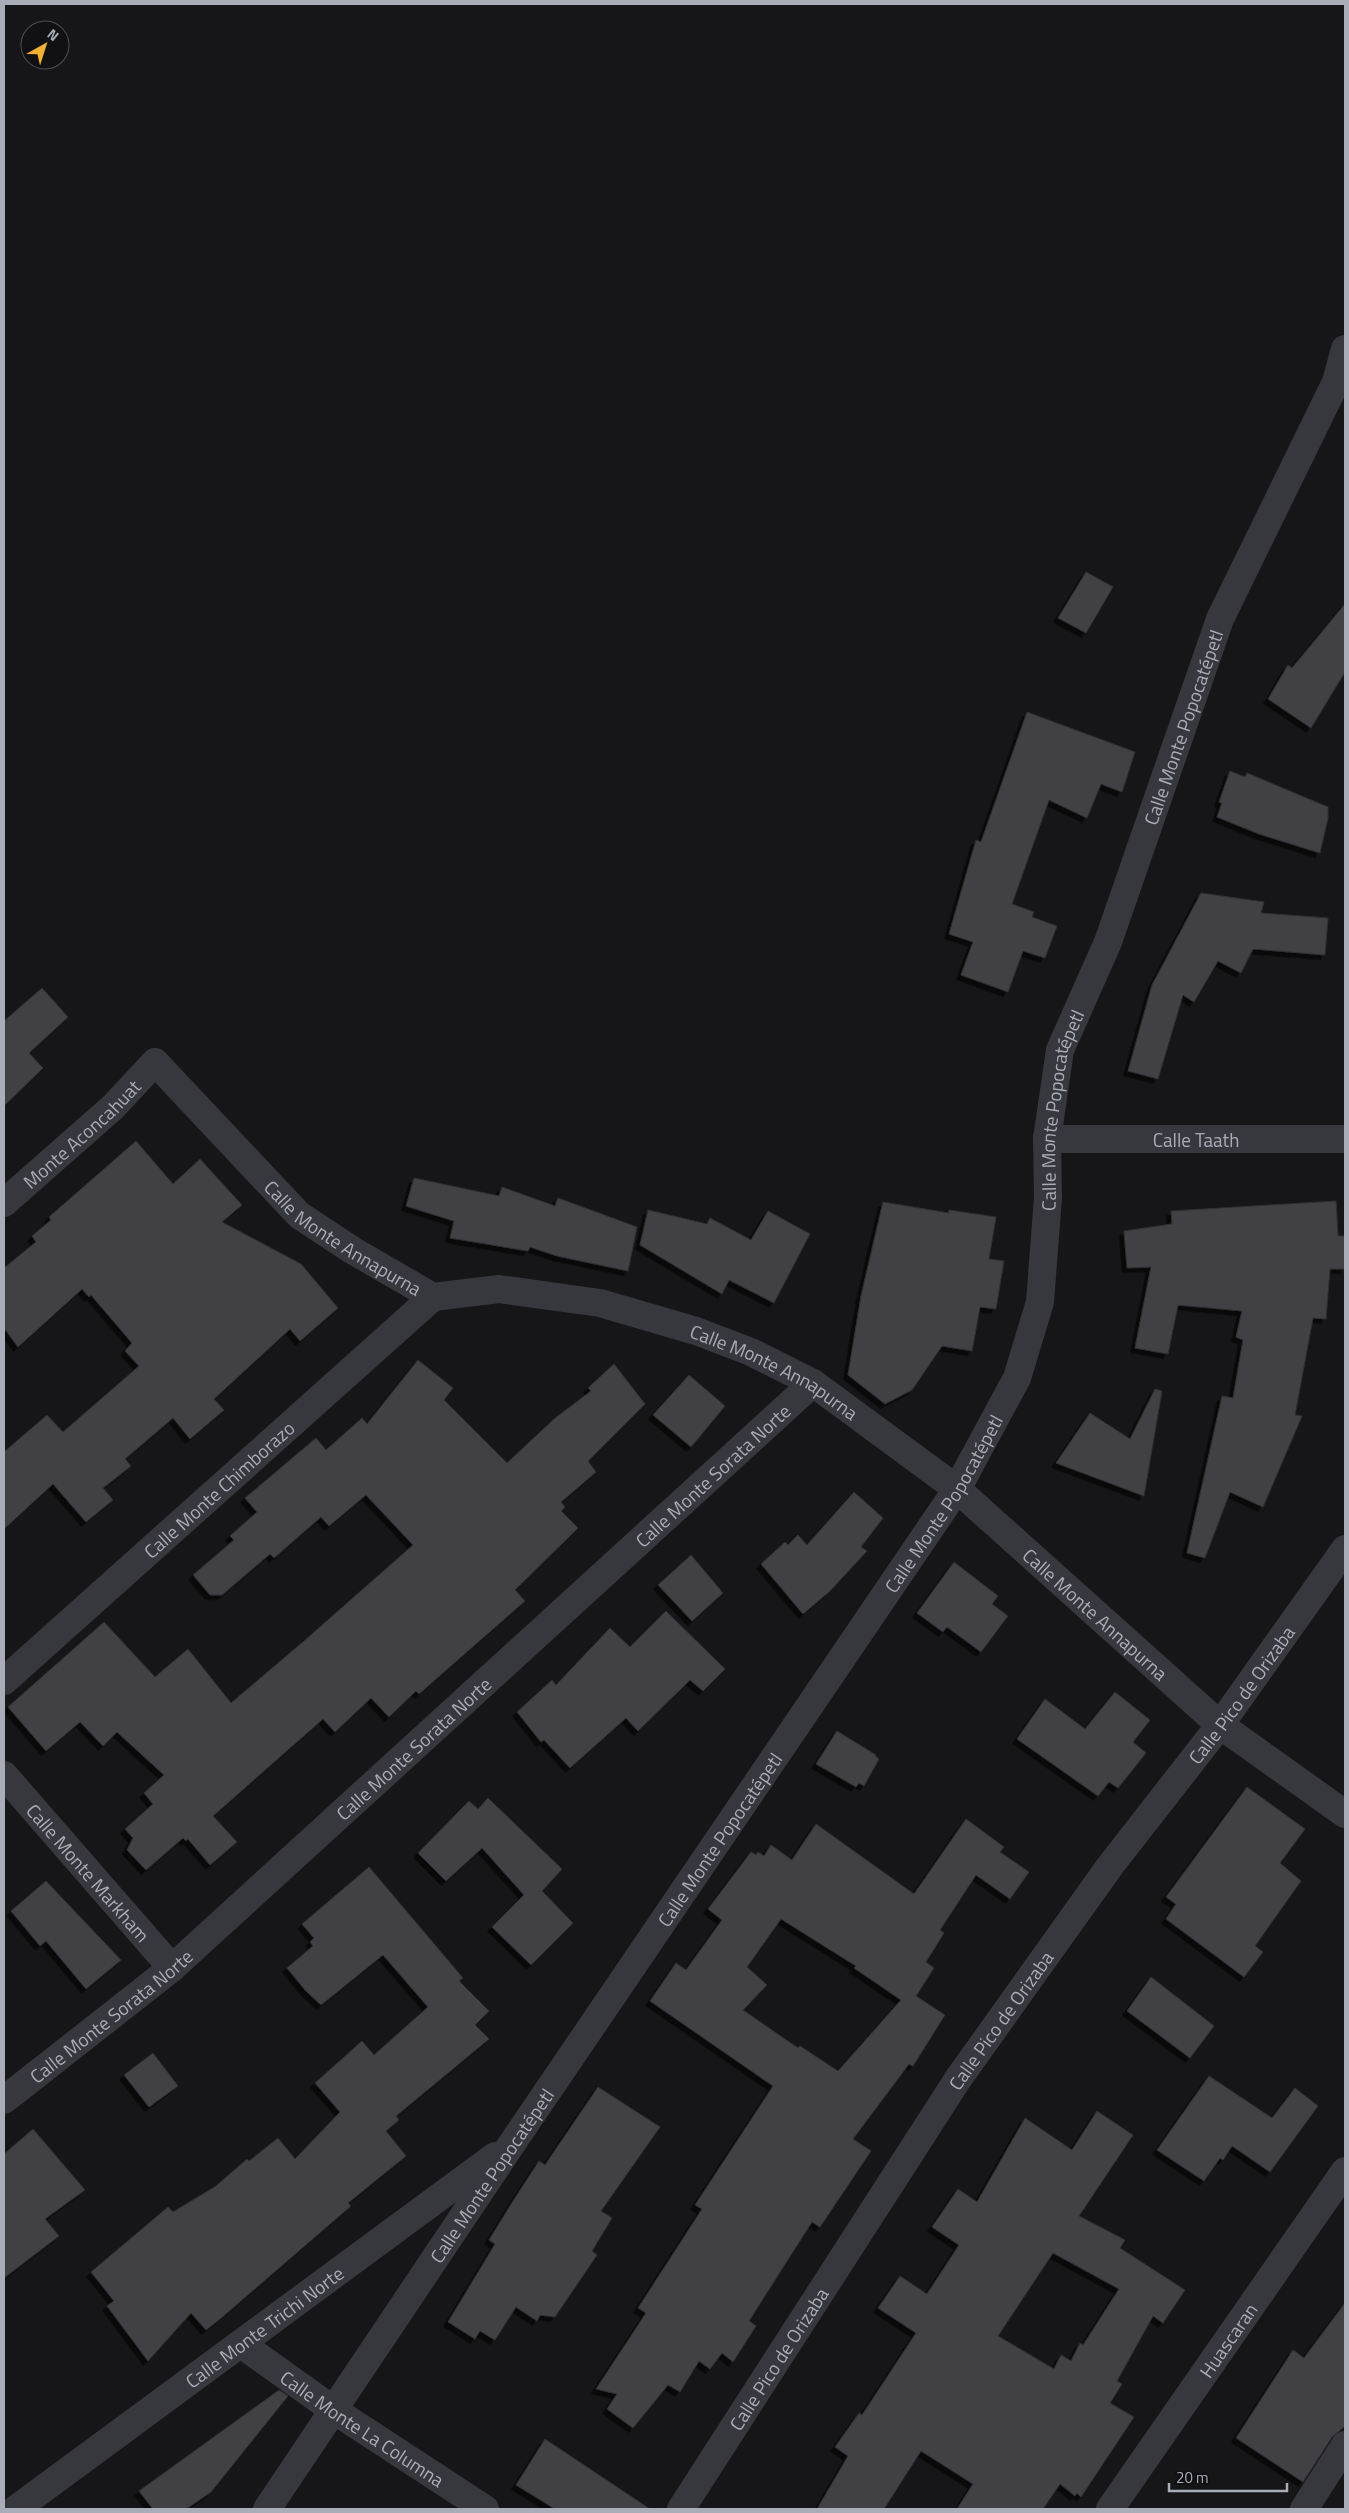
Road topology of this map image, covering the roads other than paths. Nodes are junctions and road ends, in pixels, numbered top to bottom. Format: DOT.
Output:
graph roads {
  1 [pos="1345,349"];
  2 [pos="1341,381"];
  3 [pos="155,1062"];
  4 [pos="1047,1139"];
  5 [pos="1345,1139"];
  6 [pos="4,1203"];
  7 [pos="433,1297"];
  8 [pos="813,1383"];
  9 [pos="957,1489"];
  10 [pos="1345,1549"];
  11 [pos="4,1681"];
  12 [pos="1220,1725"];
  13 [pos="4,1775"];
  14 [pos="1345,1814"];
  15 [pos="172,1968"];
  16 [pos="4,2100"];
  17 [pos="510,2145"];
  18 [pos="1345,2171"];
  19 [pos="241,2344"];
  20 [pos="332,2409"];
  21 [pos="1345,2445"];
  22 [pos="16,2509"];
  23 [pos="267,2509"];
  24 [pos="485,2509"];
  25 [pos="681,2509"];
  26 [pos="1110,2509"];
  27 [pos="1304,2509"];
  1 -- 2 [label="street, Calle Monte Popocatépetl"];
  2 -- 4 [label="street, Calle Monte Popocatépetl"];
  3 -- 6 [label="street, Monte Aconcahuat"];
  3 -- 7 [label="street, Calle Monte Annapurna"];
  4 -- 5 [label="street, Calle Taath"];
  4 -- 9 [label="street, Calle Monte Popocatépetl"];
  7 -- 8 [label="street, Calle Monte Annapurna"];
  7 -- 11 [label="street, Calle Monte Chimborazo"];
  8 -- 9 [label="street, Calle Monte Annapurna"];
  8 -- 15 [label="street, Calle Monte Sorata Norte"];
  9 -- 12 [label="street, Calle Monte Annapurna"];
  9 -- 17 [label="street, Calle Monte Popocatépetl"];
  10 -- 12 [label="street, Calle Pico de Orizaba"];
  12 -- 14 [label="street, Calle Monte Annapurna"];
  12 -- 25 [label="street, Calle Pico de Orizaba"];
  13 -- 15 [label="street, Calle Monte Markham"];
  15 -- 16 [label="street, Calle Monte Sorata Norte"];
  17 -- 19 [label="street, Calle Monte Trichi Norte"];
  17 -- 20 [label="street, Calle Monte Popocatépetl"];
  18 -- 26 [label="street, Huascaran"];
  19 -- 20 [label="street, Calle Monte La Columna"];
  19 -- 22 [label="street, Calle Monte Trichi Norte"];
  20 -- 23 [label="street, Calle Monte Popocatépetl"];
  20 -- 24 [label="street, Calle Monte La Columna"];
  21 -- 27 [label="street"];
}
